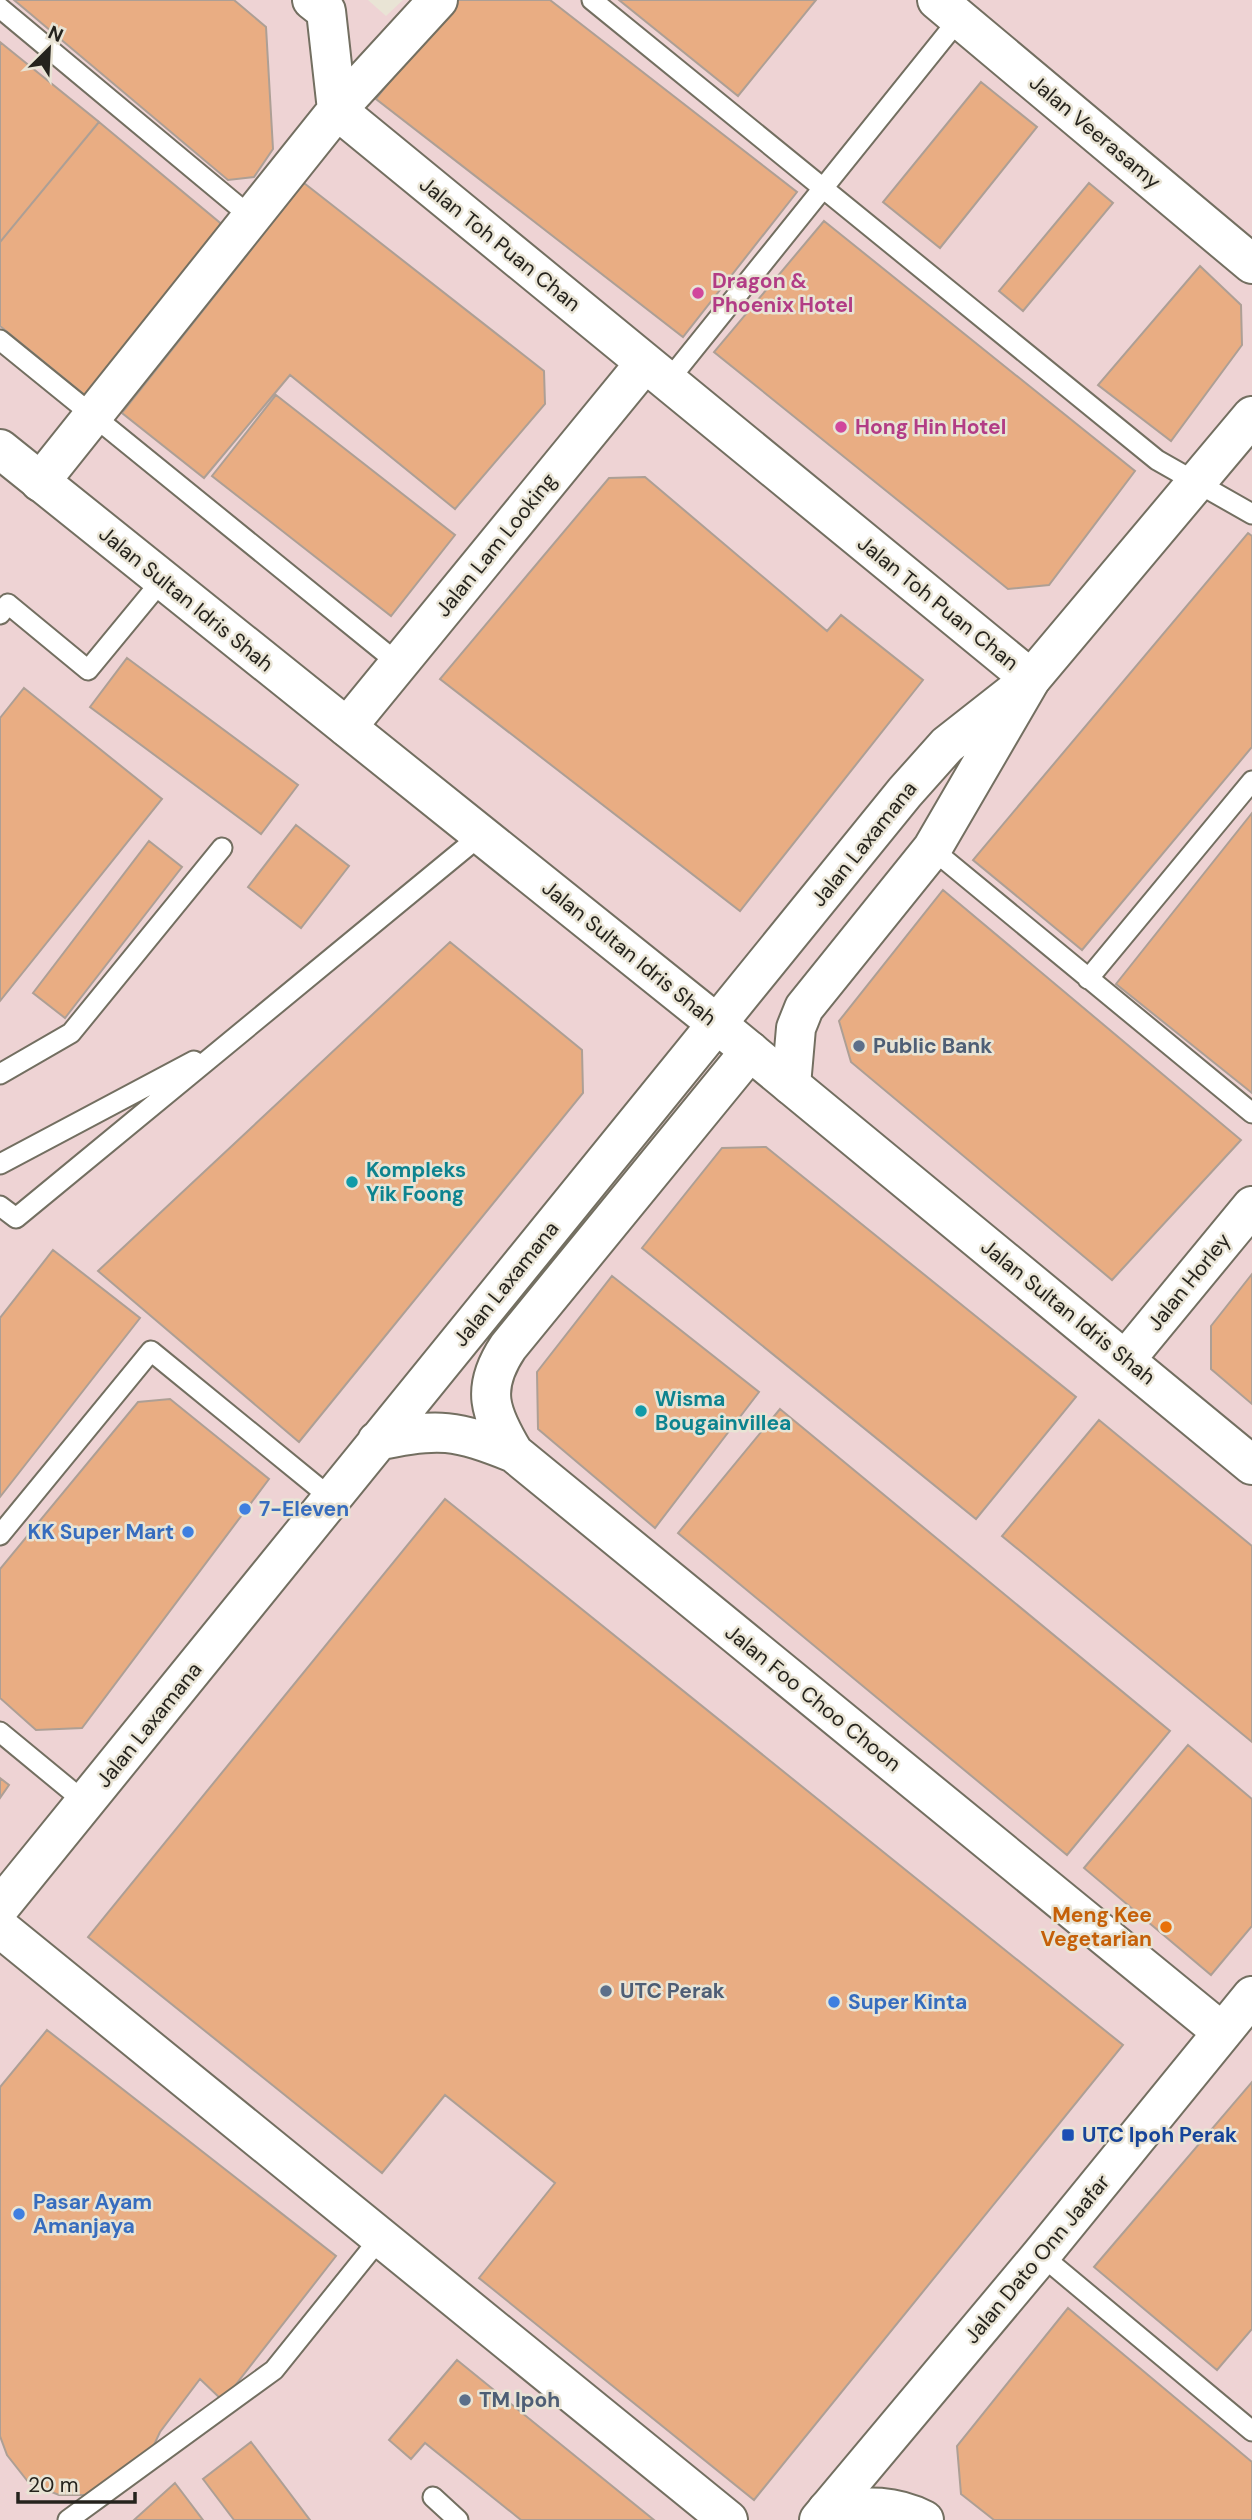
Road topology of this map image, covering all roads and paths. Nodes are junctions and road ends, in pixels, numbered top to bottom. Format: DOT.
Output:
graph roads {
  1 [pos="312,0"];
  2 [pos="438,0"];
  3 [pos="592,0"];
  4 [pos="0,8"];
  5 [pos="948,9"];
  6 [pos="337,110"];
  7 [pos="823,188"];
  8 [pos="251,218"];
  9 [pos="1252,264"];
  10 [pos="0,340"];
  11 [pos="656,372"];
  12 [pos="92,416"];
  13 [pos="1252,416"];
  14 [pos="0,449"];
  15 [pos="40,481"];
  16 [pos="1195,482"];
  17 [pos="1252,514"];
  18 [pos="163,579"];
  19 [pos="0,614"];
  20 [pos="399,664"];
  21 [pos="1031,679"];
  22 [pos="347,727"];
  23 [pos="1252,781"];
  24 [pos="481,835"];
  25 [pos="222,848"];
  26 [pos="932,849"];
  27 [pos="1088,979"];
  28 [pos="717,1024"];
  29 [pos="231,1041"];
  30 [pos="750,1051"];
  31 [pos="0,1074"];
  32 [pos="791,1085"];
  33 [pos="1252,1113"];
  34 [pos="0,1164"];
  35 [pos="0,1206"];
  36 [pos="1252,1206"];
  37 [pos="1126,1359"];
  38 [pos="377,1441"];
  39 [pos="514,1453"];
  40 [pos="1252,1465"];
  41 [pos="331,1497"];
  42 [pos="0,1535"];
  43 [pos="0,1732"];
  44 [pos="86,1803"];
  45 [pos="0,1908"];
  46 [pos="0,1928"];
  47 [pos="1252,1996"];
  48 [pos="1222,2032"];
  49 [pos="381,2238"];
  50 [pos="1041,2255"];
  51 [pos="1252,2431"];
  52 [pos="433,2497"];
  53 [pos="823,2515"];
  54 [pos="68,2520"];
  55 [pos="458,2520"];
  56 [pos="728,2520"];
  57 [pos="924,2520"];
  1 -- 6 [label="main road"];
  2 -- 6 [label="main road"];
  3 -- 7 [label="lane"];
  4 -- 8 [label="lane"];
  5 -- 7 [label="lane"];
  5 -- 9 [label="main road, Jalan Veerasamy"];
  6 -- 8 [label="main road"];
  6 -- 11 [label="main road, Jalan Toh Puan Chan"];
  7 -- 11 [label="lane"];
  7 -- 16 [label="lane"];
  8 -- 12 [label="main road"];
  10 -- 12 [label="lane"];
  11 -- 20 [label="main road, Jalan Lam Looking"];
  11 -- 21 [label="main road, Jalan Toh Puan Chan"];
  12 -- 15 [label="main road"];
  12 -- 20 [label="lane"];
  13 -- 16 [label="main road, Jalan Laxamana"];
  14 -- 15 [label="main road, Jalan Sultan Idris Shah"];
  15 -- 18 [label="main road, Jalan Sultan Idris Shah"];
  16 -- 17 [label="lane"];
  16 -- 21 [label="main road, Jalan Laxamana"];
  18 -- 19 [label="lane"];
  18 -- 22 [label="main road, Jalan Sultan Idris Shah"];
  20 -- 22 [label="main road, Jalan Lam Looking"];
  21 -- 26 [label="main road, Jalan Laxamana"];
  21 -- 28 [label="main road, Jalan Laxamana"];
  22 -- 24 [label="main road, Jalan Sultan Idris Shah"];
  23 -- 27 [label="lane"];
  24 -- 28 [label="main road, Jalan Sultan Idris Shah"];
  24 -- 29 [label="lane"];
  25 -- 31 [label="lane"];
  26 -- 27 [label="lane"];
  26 -- 32 [label="main road, Jalan Laxamana"];
  27 -- 33 [label="lane"];
  28 -- 30 [label="main road, Jalan Sultan Idris Shah"];
  28 -- 38 [label="main road, Jalan Laxamana"];
  29 -- 34 [label="lane"];
  29 -- 35 [label="lane"];
  30 -- 32 [label="main road, Jalan Sultan Idris Shah"];
  30 -- 39 [label="main road"];
  32 -- 37 [label="main road, Jalan Sultan Idris Shah"];
  36 -- 37 [label="main road, Jalan Horley"];
  37 -- 40 [label="main road, Jalan Sultan Idris Shah"];
  38 -- 39 [label="main road, Jalan Foo Choo Choon"];
  38 -- 41 [label="main road, Jalan Laxamana"];
  39 -- 48 [label="main road, Jalan Foo Choo Choon"];
  41 -- 42 [label="lane"];
  41 -- 44 [label="main road, Jalan Laxamana"];
  43 -- 44 [label="lane"];
  44 -- 45 [label="main road, Jalan Laxamana"];
  46 -- 49 [label="main road"];
  47 -- 48 [label="main road, Jalan Dato Onn Jaafar"];
  48 -- 50 [label="main road, Jalan Dato Onn Jaafar"];
  49 -- 54 [label="lane"];
  49 -- 56 [label="main road"];
  50 -- 51 [label="lane"];
  50 -- 53 [label="main road, Jalan Dato Onn Jaafar"];
  52 -- 55 [label="lane"];
  53 -- 57 [label="main road"];
}
